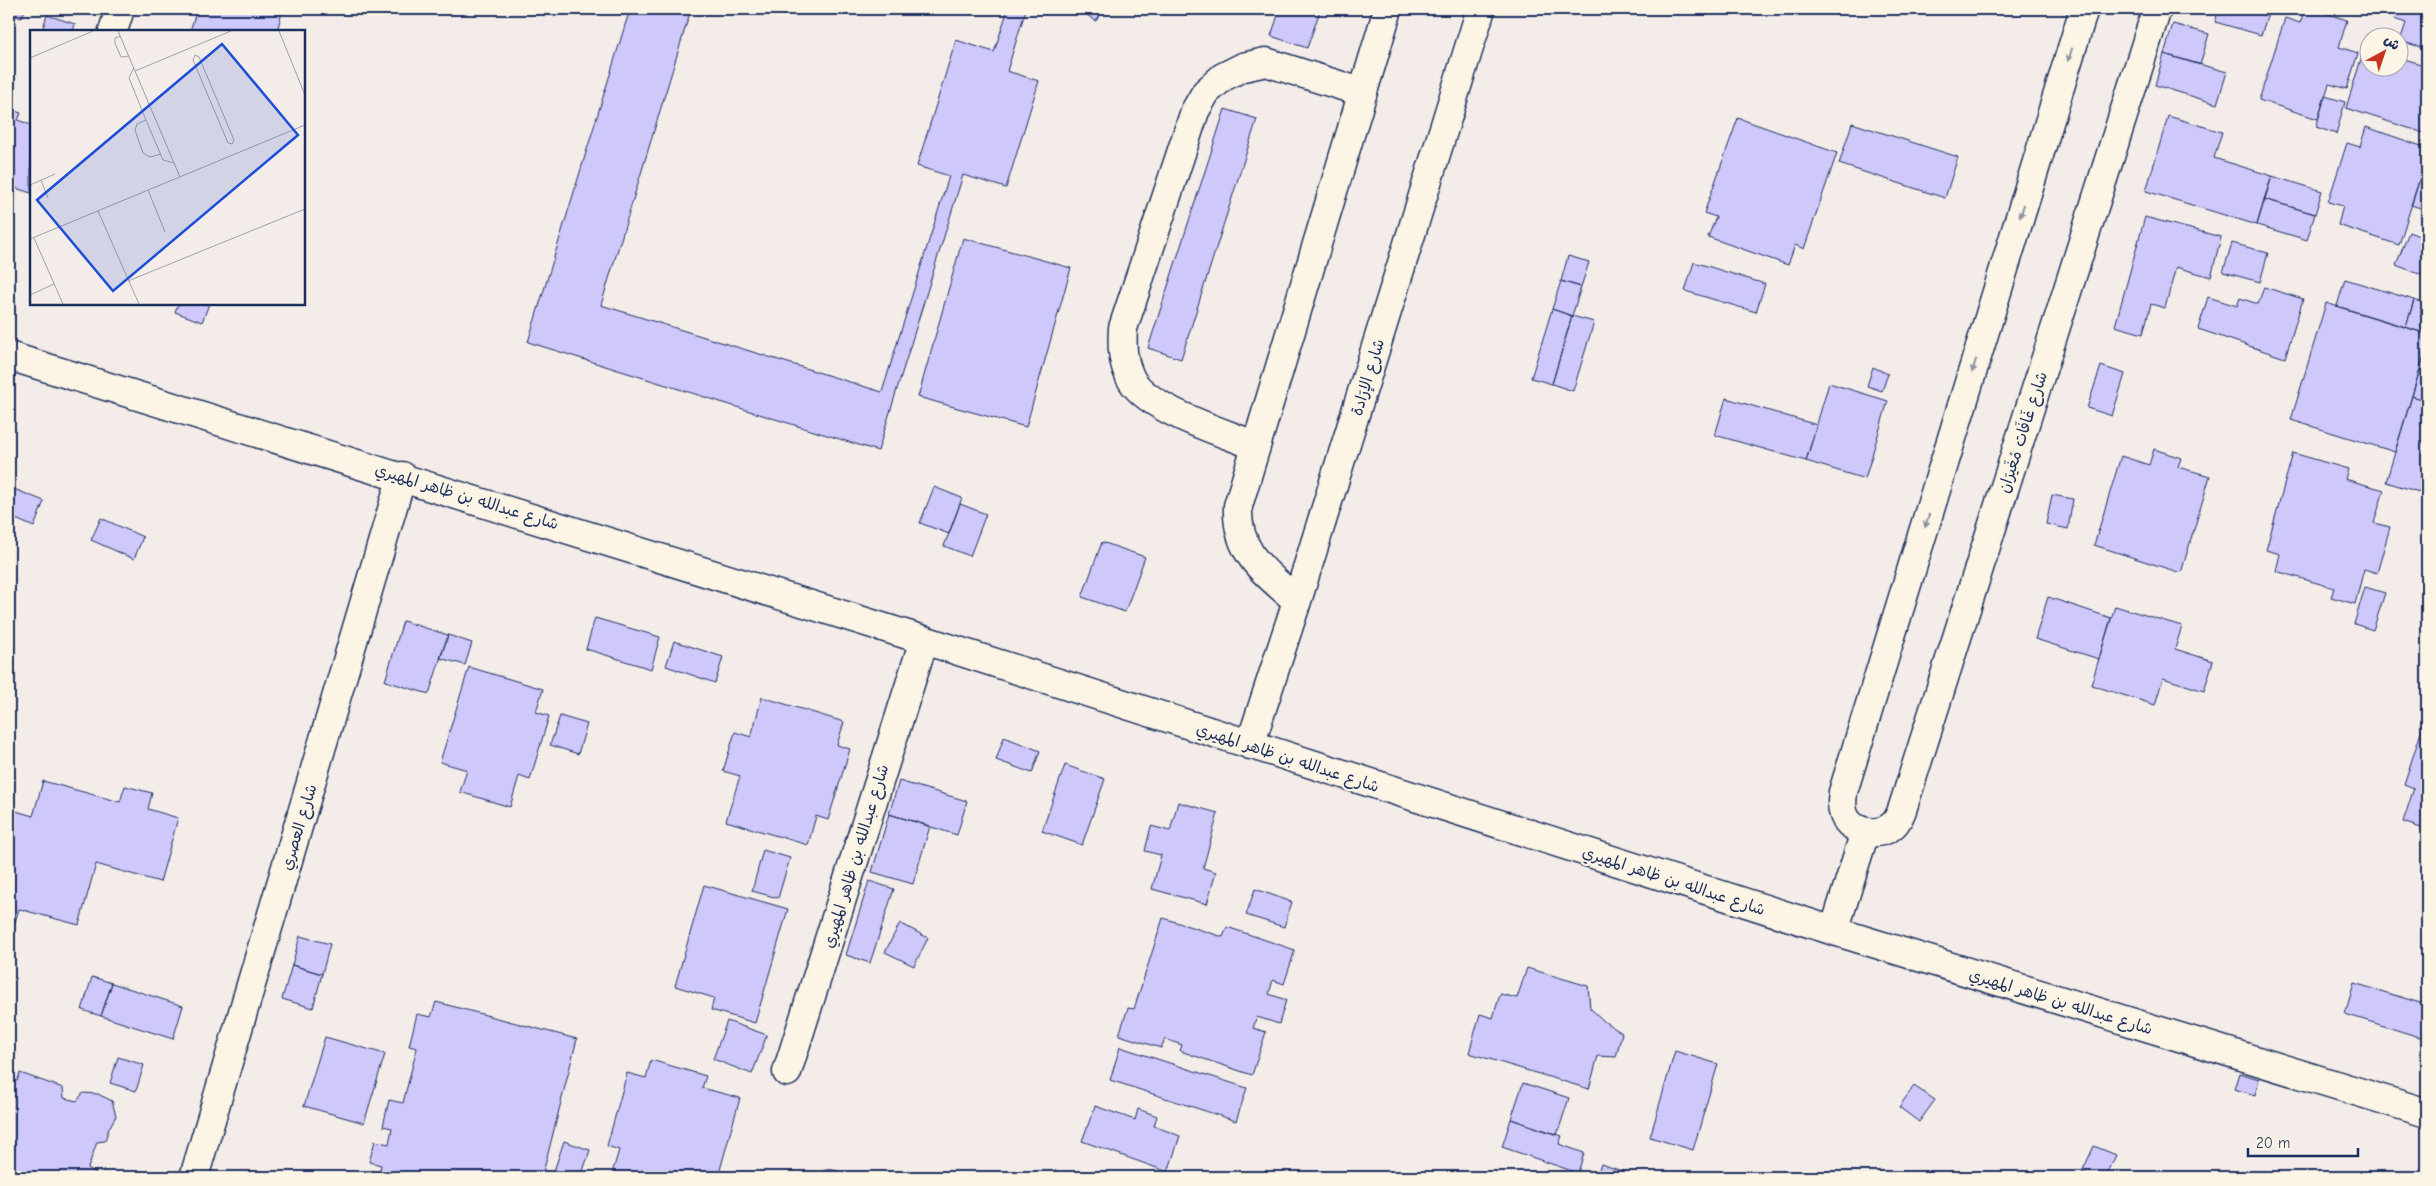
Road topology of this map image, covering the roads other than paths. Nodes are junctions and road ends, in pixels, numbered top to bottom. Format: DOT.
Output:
graph roads {
  1 [pos="120,9"];
  2 [pos="1388,9"];
  3 [pos="1481,9"];
  4 [pos="2084,9"];
  5 [pos="2157,9"];
  6 [pos="113,30"];
  7 [pos="1362,92"];
  8 [pos="9,356"];
  9 [pos="1256,446"];
  10 [pos="402,476"];
  11 [pos="1297,601"];
  12 [pos="924,640"];
  13 [pos="1250,745"];
  14 [pos="1865,832"];
  15 [pos="1834,931"];
  16 [pos="787,1072"];
  17 [pos="2427,1113"];
  18 [pos="194,1177"];
  1 -- 6 [label="street"];
  2 -- 7 [label="street"];
  3 -- 11 [label="street, شارع الإرَادة"];
  4 -- 14 [label="street, one-way"];
  5 -- 14 [label="street, شارع غَافَات مْغَيرَان"];
  7 -- 9 [label="street"];
  7 -- 9 [label="street"];
  8 -- 10 [label="street, شارع عبدالله بن ظاهر المهيري"];
  9 -- 11 [label="street"];
  10 -- 12 [label="street, شارع عبدالله بن ظاهر المهيري"];
  10 -- 18 [label="street, شارع العصري"];
  11 -- 13 [label="street, شارع الإرَادة"];
  12 -- 13 [label="street, شارع عبدالله بن ظاهر المهيري"];
  12 -- 16 [label="street, شارع عبدالله بن ظاهر المهيري"];
  13 -- 15 [label="street, شارع عبدالله بن ظاهر المهيري"];
  14 -- 15 [label="street"];
  15 -- 17 [label="street, شارع عبدالله بن ظاهر المهيري"];
}
